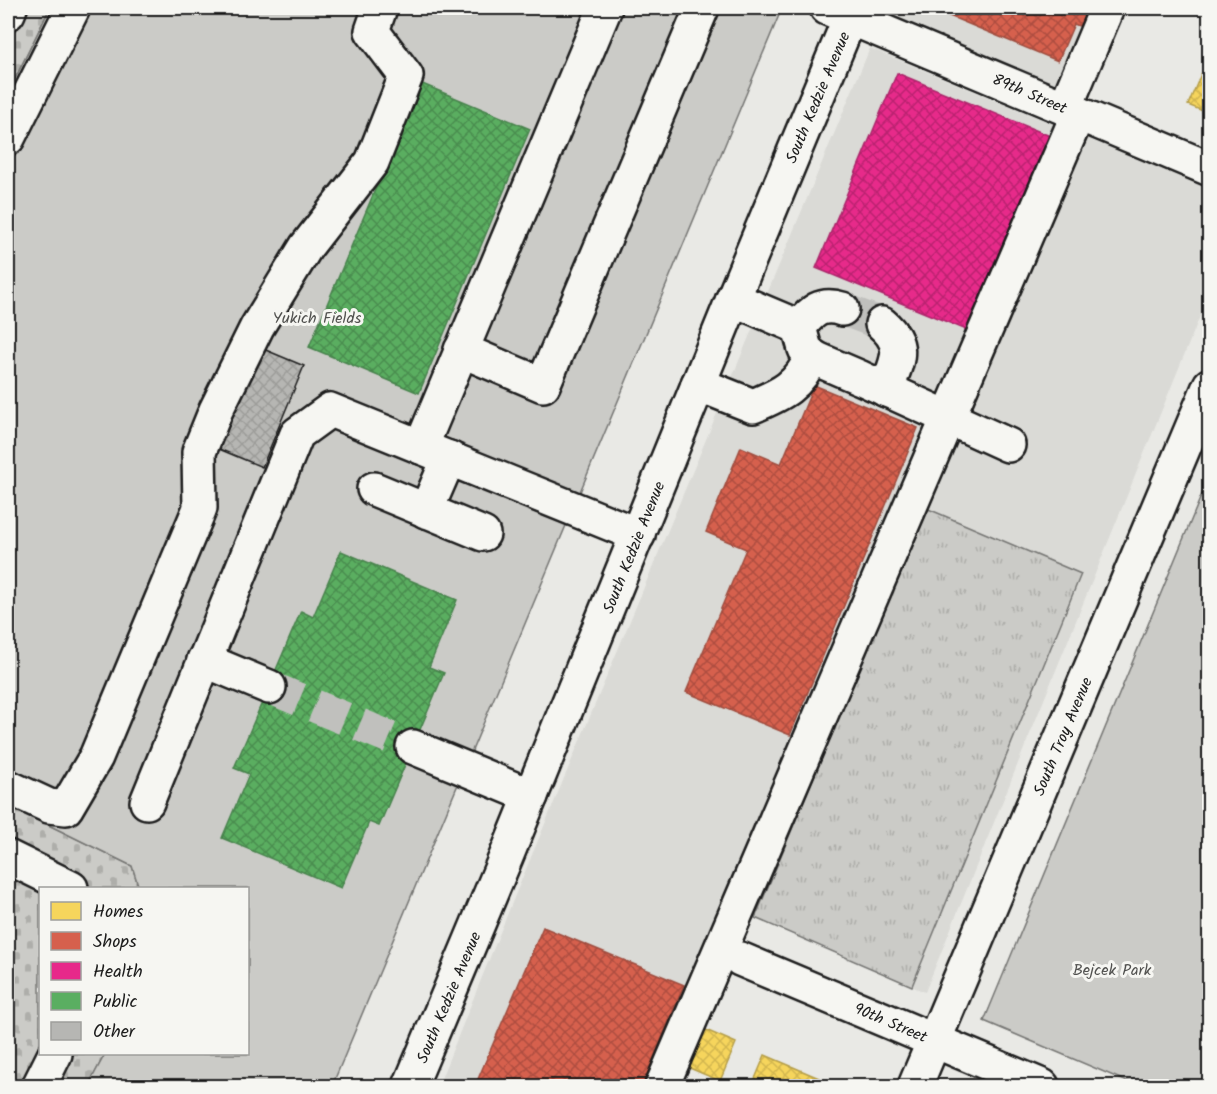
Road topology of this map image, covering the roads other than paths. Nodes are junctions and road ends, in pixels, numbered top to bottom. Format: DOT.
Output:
graph roads {
  1 [pos="10,8"];
  2 [pos="73,8"];
  3 [pos="380,8"];
  4 [pos="605,8"];
  5 [pos="702,8"];
  6 [pos="1107,8"];
  7 [pos="844,11"];
  8 [pos="8,13"];
  9 [pos="1072,111"];
  10 [pos="8,138"];
  11 [pos="1209,169"];
  12 [pos="733,299"];
  13 [pos="842,309"];
  14 [pos="882,324"];
  15 [pos="806,342"];
  16 [pos="461,350"];
  17 [pos="698,384"];
  18 [pos="1209,385"];
  19 [pos="886,390"];
  20 [pos="948,418"];
  21 [pos="1008,445"];
  22 [pos="435,453"];
  23 [pos="374,489"];
  24 [pos="426,511"];
  25 [pos="483,534"];
  26 [pos="638,535"];
  27 [pos="204,660"];
  28 [pos="269,687"];
  29 [pos="413,747"];
  30 [pos="8,787"];
  31 [pos="531,796"];
  32 [pos="147,802"];
  33 [pos="8,857"];
  34 [pos="69,887"];
  35 [pos="740,959"];
  36 [pos="934,1040"];
  37 [pos="54,1055"];
  38 [pos="39,1086"];
  39 [pos="410,1086"];
  40 [pos="662,1086"];
  41 [pos="915,1086"];
  42 [pos="1042,1086"];
  1 -- 8 [label="street"];
  2 -- 10 [label="street"];
  3 -- 30 [label="street"];
  4 -- 16 [label="street"];
  5 -- 16 [label="street"];
  6 -- 9 [label="street"];
  7 -- 9 [label="street, 89th Street"];
  7 -- 12 [label="street, South Kedzie Avenue"];
  9 -- 11 [label="street, 89th Street"];
  9 -- 20 [label="street"];
  12 -- 15 [label="street"];
  12 -- 17 [label="street, South Kedzie Avenue"];
  13 -- 15 [label="street"];
  14 -- 19 [label="street"];
  15 -- 17 [label="street"];
  15 -- 19 [label="street"];
  16 -- 22 [label="street"];
  17 -- 26 [label="street, South Kedzie Avenue"];
  18 -- 36 [label="street, South Troy Avenue"];
  19 -- 20 [label="street"];
  20 -- 21 [label="street"];
  20 -- 40 [label="street"];
  22 -- 24 [label="street"];
  22 -- 26 [label="street"];
  22 -- 27 [label="street"];
  23 -- 24 [label="street"];
  24 -- 25 [label="street"];
  26 -- 31 [label="street, South Kedzie Avenue"];
  27 -- 28 [label="street"];
  27 -- 32 [label="street"];
  29 -- 31 [label="street"];
  31 -- 39 [label="street, South Kedzie Avenue"];
  33 -- 34 [label="street"];
  35 -- 36 [label="street, 90th Street"];
  36 -- 41 [label="street, South Troy Avenue"];
  36 -- 42 [label="street, 90th Street"];
  37 -- 38 [label="street"];
}
